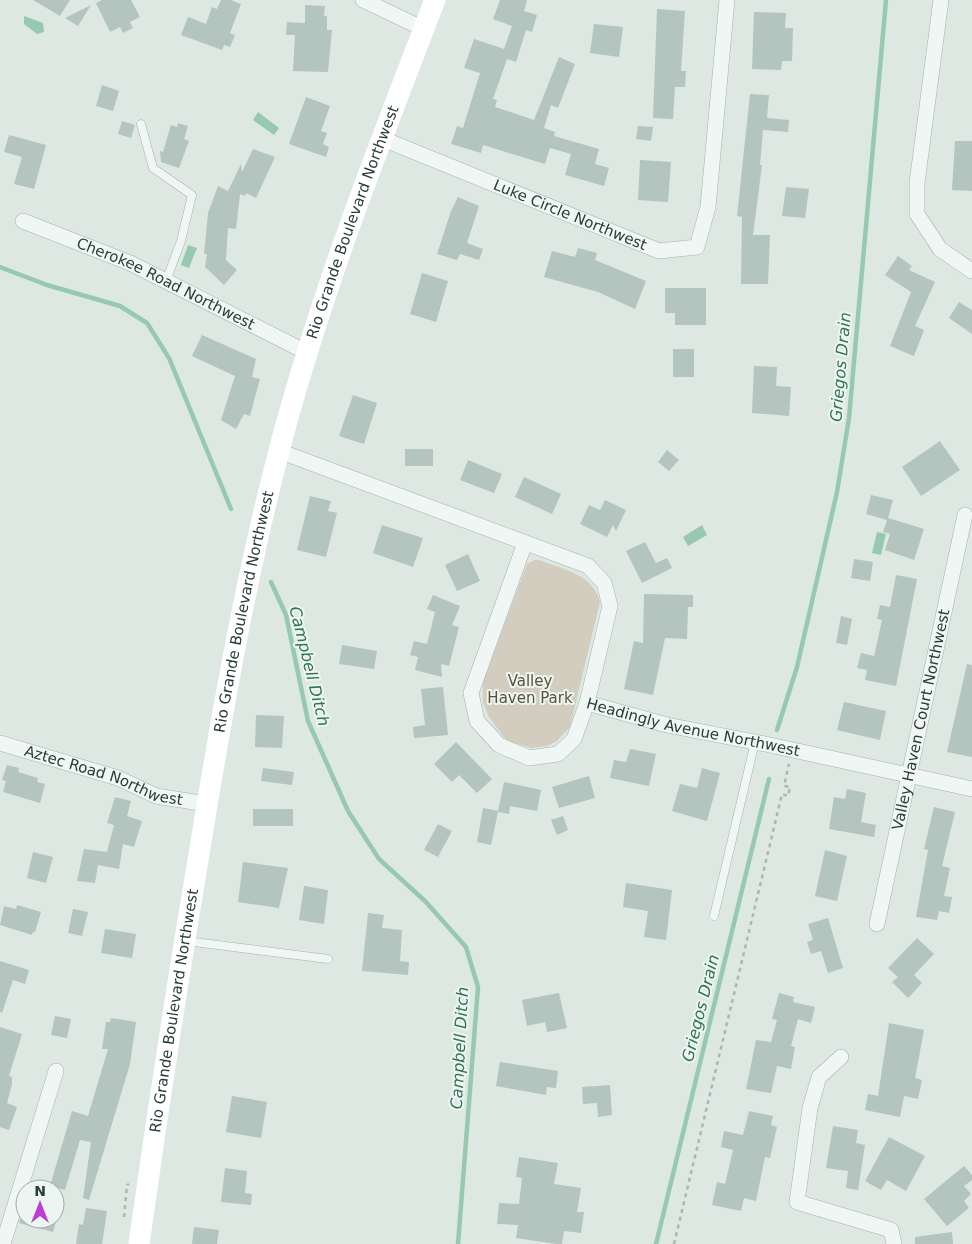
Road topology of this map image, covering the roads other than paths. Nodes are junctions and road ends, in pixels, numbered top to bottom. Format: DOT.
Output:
graph roads {
  1 [pos="363,0"];
  2 [pos="436,0"];
  3 [pos="726,0"];
  4 [pos="941,0"];
  5 [pos="424,29"];
  6 [pos="141,124"];
  7 [pos="383,139"];
  8 [pos="23,221"];
  9 [pos="972,271"];
  10 [pos="166,281"];
  11 [pos="306,352"];
  12 [pos="279,451"];
  13 [pos="964,515"];
  14 [pos="525,542"];
  15 [pos="587,703"];
  16 [pos="755,742"];
  17 [pos="0,743"];
  18 [pos="909,776"];
  19 [pos="972,789"];
  20 [pos="207,804"];
  21 [pos="714,916"];
  22 [pos="877,924"];
  23 [pos="184,941"];
  24 [pos="328,959"];
  25 [pos="841,1057"];
  26 [pos="56,1071"];
  27 [pos="3,1244"];
  28 [pos="139,1244"];
  29 [pos="894,1244"];
  1 -- 5 [label="street"];
  2 -- 5 [label="main road, Rio Grande Boulevard Northwest"];
  3 -- 7 [label="street, Luke Circle Northwest"];
  4 -- 9 [label="street"];
  5 -- 7 [label="main road, Rio Grande Boulevard Northwest"];
  6 -- 10 [label="lane"];
  7 -- 11 [label="main road, Rio Grande Boulevard Northwest"];
  8 -- 10 [label="street, Cherokee Road Northwest"];
  10 -- 11 [label="street, Cherokee Road Northwest"];
  11 -- 12 [label="main road, Rio Grande Boulevard Northwest"];
  12 -- 14 [label="street, Headingly Avenue Northwest"];
  12 -- 20 [label="main road, Rio Grande Boulevard Northwest"];
  13 -- 18 [label="street, Valley Haven Court Northwest"];
  14 -- 15 [label="street, Headingly Avenue Northwest"];
  14 -- 15 [label="street"];
  15 -- 16 [label="street, Headingly Avenue Northwest"];
  16 -- 18 [label="street, Headingly Avenue Northwest"];
  16 -- 21 [label="lane"];
  17 -- 20 [label="street, Aztec Road Northwest"];
  18 -- 19 [label="street, Headingly Avenue Northwest"];
  18 -- 22 [label="street, Valley Haven Court Northwest"];
  20 -- 23 [label="main road, Rio Grande Boulevard Northwest"];
  23 -- 24 [label="lane"];
  23 -- 28 [label="main road, Rio Grande Boulevard Northwest"];
  25 -- 29 [label="street"];
  26 -- 27 [label="street"];
}
